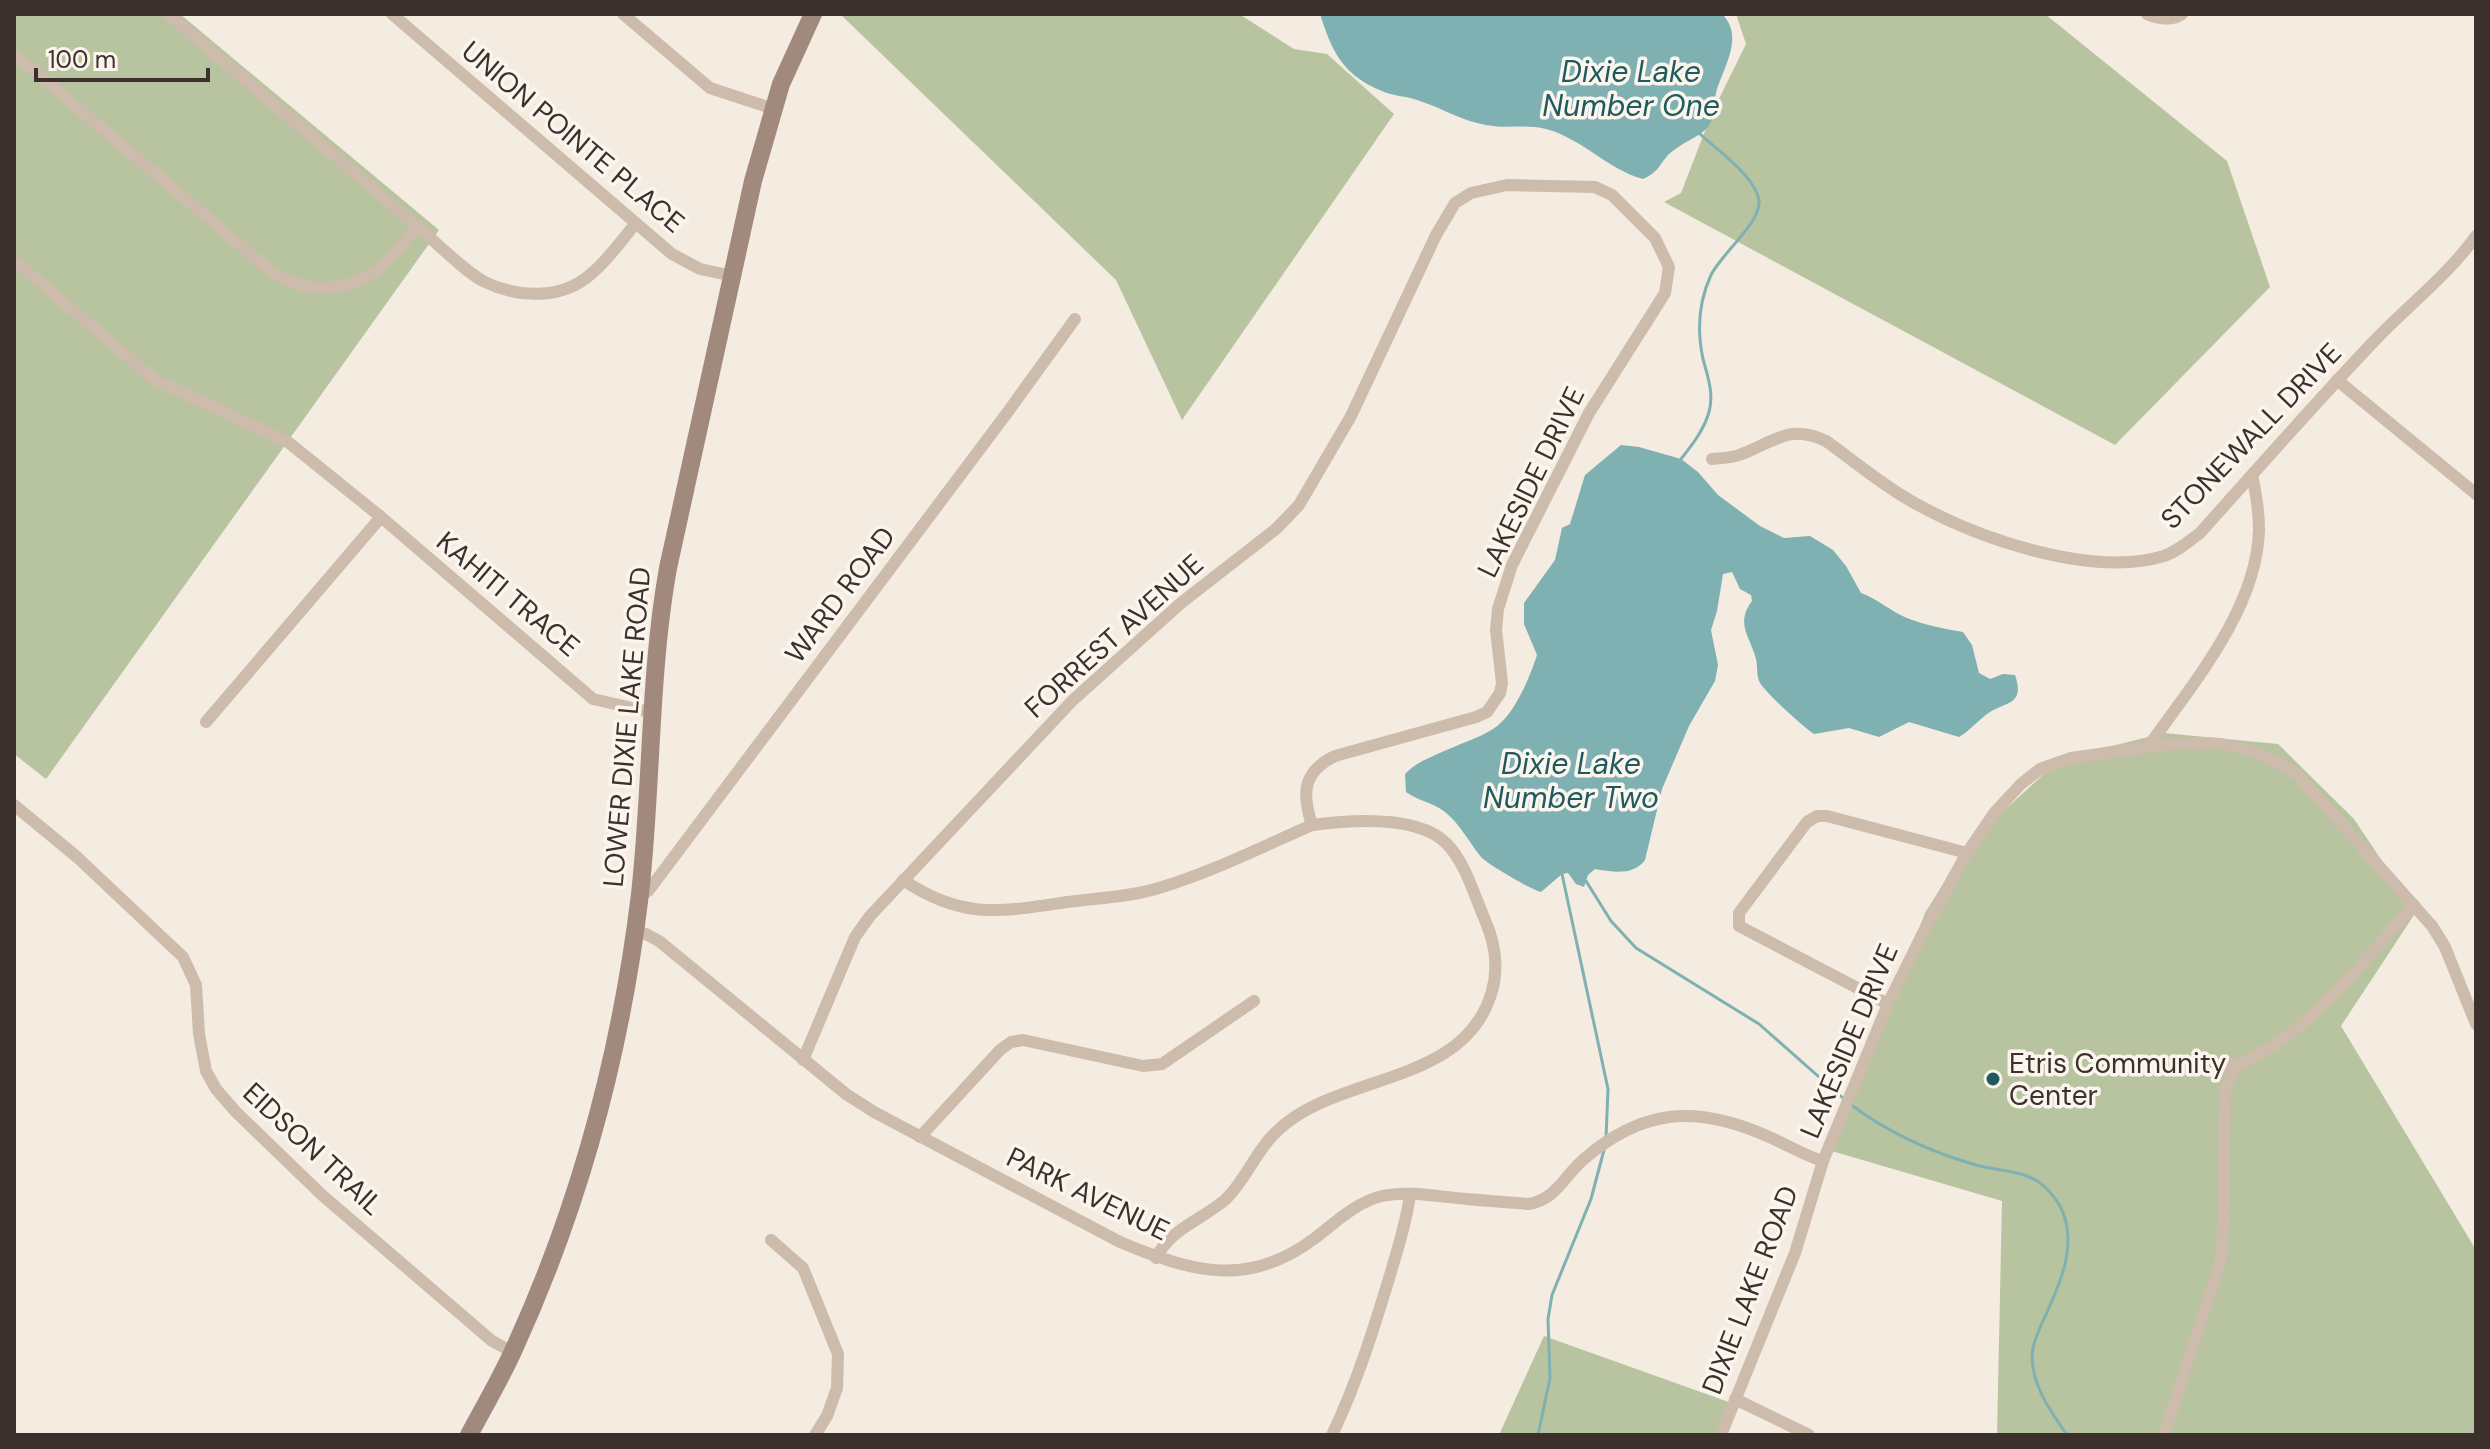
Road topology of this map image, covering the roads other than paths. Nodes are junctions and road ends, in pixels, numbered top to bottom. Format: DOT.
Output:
graph roads {
  1 [pos="168,14"];
  2 [pos="392,14"];
  3 [pos="623,14"];
  4 [pos="813,14"];
  5 [pos="2147,14"];
  6 [pos="2182,14"];
  7 [pos="14,54"];
  8 [pos="774,109"];
  9 [pos="636,223"];
  10 [pos="418,227"];
  11 [pos="1436,235"];
  12 [pos="2476,236"];
  13 [pos="14,260"];
  14 [pos="733,276"];
  15 [pos="1075,319"];
  16 [pos="2337,380"];
  17 [pos="1712,459"];
  18 [pos="2252,475"];
  19 [pos="2476,494"];
  20 [pos="381,517"];
  21 [pos="654,713"];
  22 [pos="206,722"];
  23 [pos="2148,747"];
  24 [pos="14,805"];
  25 [pos="1312,825"];
  26 [pos="1967,853"];
  27 [pos="903,880"];
  28 [pos="639,897"];
  29 [pos="2414,905"];
  30 [pos="634,932"];
  31 [pos="1254,1001"];
  32 [pos="1888,1004"];
  33 [pos="2476,1024"];
  34 [pos="803,1060"];
  35 [pos="2239,1063"];
  36 [pos="2191,1070"];
  37 [pos="920,1137"];
  38 [pos="1823,1161"];
  39 [pos="1410,1194"];
  40 [pos="771,1240"];
  41 [pos="1156,1258"];
  42 [pos="513,1352"];
  43 [pos="1735,1399"];
  44 [pos="469,1435"];
  45 [pos="815,1435"];
  46 [pos="1332,1435"];
  47 [pos="1721,1435"];
  48 [pos="1809,1435"];
  49 [pos="2164,1435"];
  1 -- 10 [label="street"];
  2 -- 9 [label="street, UNION POINTE PLACE"];
  3 -- 8 [label="street"];
  4 -- 8 [label="street, LOWER DIXIE LAKE ROAD"];
  5 -- 6 [label="street"];
  7 -- 10 [label="street"];
  8 -- 14 [label="street, LOWER DIXIE LAKE ROAD"];
  9 -- 10 [label="street"];
  9 -- 14 [label="street, UNION POINTE PLACE"];
  11 -- 25 [label="street, LAKESIDE DRIVE"];
  11 -- 27 [label="street, FORREST AVENUE"];
  12 -- 16 [label="street, STONEWALL DRIVE"];
  13 -- 20 [label="street, KAHITI TRACE"];
  14 -- 21 [label="street, LOWER DIXIE LAKE ROAD"];
  15 -- 28 [label="street, WARD ROAD"];
  16 -- 18 [label="street, STONEWALL DRIVE"];
  16 -- 19 [label="street"];
  17 -- 18 [label="street, STONEWALL DRIVE"];
  18 -- 23 [label="street"];
  20 -- 21 [label="street, KAHITI TRACE"];
  20 -- 22 [label="street"];
  21 -- 28 [label="street, LOWER DIXIE LAKE ROAD"];
  23 -- 26 [label="street, LAKESIDE DRIVE"];
  23 -- 29 [label="street, LAKESIDE DRIVE"];
  24 -- 42 [label="street, EIDSON TRAIL"];
  25 -- 27 [label="street"];
  25 -- 41 [label="street"];
  26 -- 32 [label="street, LAKESIDE DRIVE"];
  26 -- 32 [label="street"];
  27 -- 34 [label="street, FORREST AVENUE"];
  28 -- 30 [label="street, LOWER DIXIE LAKE ROAD"];
  29 -- 33 [label="street, LAKESIDE DRIVE"];
  29 -- 35 [label="street"];
  30 -- 34 [label="street, PARK AVENUE"];
  30 -- 42 [label="street, LOWER DIXIE LAKE ROAD"];
  31 -- 37 [label="street"];
  32 -- 38 [label="street, LAKESIDE DRIVE"];
  34 -- 37 [label="street, PARK AVENUE"];
  35 -- 36 [label="street"];
  35 -- 49 [label="street"];
  37 -- 41 [label="street, PARK AVENUE"];
  38 -- 39 [label="street, PARK AVENUE"];
  38 -- 43 [label="street, DIXIE LAKE ROAD"];
  39 -- 41 [label="street, PARK AVENUE"];
  39 -- 46 [label="street"];
  40 -- 45 [label="street"];
  42 -- 44 [label="street, LOWER DIXIE LAKE ROAD"];
  43 -- 47 [label="street, DIXIE LAKE ROAD"];
  43 -- 48 [label="street"];
}
